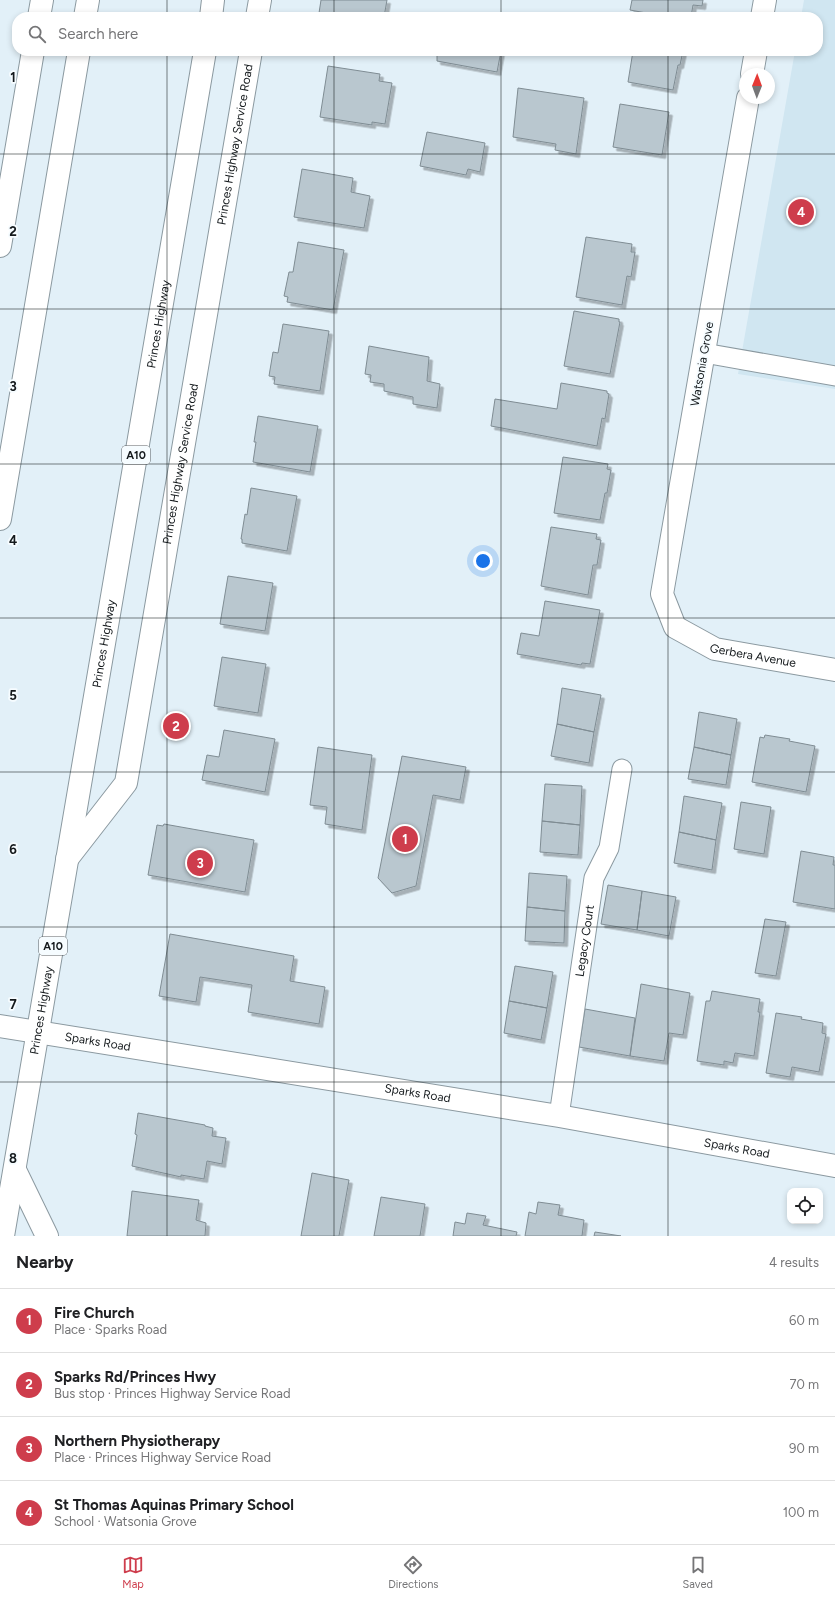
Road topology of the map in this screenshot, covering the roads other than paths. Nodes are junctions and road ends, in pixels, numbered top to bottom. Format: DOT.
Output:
graph roads {
  1 [pos="42,0"];
  2 [pos="88,0"];
  3 [pos="214,0"];
  4 [pos="260,0"];
  5 [pos="765,0"];
  6 [pos="40,12"];
  7 [pos="86,12"];
  8 [pos="212,12"];
  9 [pos="258,12"];
  10 [pos="763,12"];
  11 [pos="32,56"];
  12 [pos="78,56"];
  13 [pos="204,56"];
  14 [pos="250,56"];
  15 [pos="755,56"];
  16 [pos="753,68"];
  17 [pos="747,104"];
  18 [pos="0,246"];
  19 [pos="704,353"];
  20 [pos="835,376"];
  21 [pos="0,519"];
  22 [pos="675,627"];
  23 [pos="835,670"];
  24 [pos="622,769"];
  25 [pos="67,859"];
  26 [pos="0,1026"];
  27 [pos="37,1032"];
  28 [pos="559,1116"];
  29 [pos="835,1166"];
  30 [pos="14,1170"];
  31 [pos="3,1236"];
  32 [pos="47,1236"];
  1 -- 6 [label="main road"];
  2 -- 7 [label="main road"];
  3 -- 8 [label="main road"];
  4 -- 9 [label="main road"];
  5 -- 10 [label="main road"];
  11 -- 18 [label="main road"];
  12 -- 21 [label="main road"];
  13 -- 25 [label="main road, Princes Highway / A10"];
  14 -- 25 [label="main road, Princes Highway Service Road"];
  15 -- 16 [label="main road"];
  17 -- 19 [label="main road, Watsonia Grove"];
  19 -- 20 [label="lane"];
  19 -- 22 [label="main road, Watsonia Grove"];
  22 -- 23 [label="main road, Gerbera Avenue"];
  24 -- 28 [label="lane, Legacy Court"];
  25 -- 27 [label="main road, Princes Highway / A10"];
  26 -- 27 [label="main road, Sparks Road"];
  27 -- 28 [label="main road, Sparks Road"];
  27 -- 30 [label="main road, Princes Highway / A10"];
  28 -- 29 [label="main road, Sparks Road"];
  30 -- 31 [label="main road, Princes Highway / A10"];
  30 -- 32 [label="main road"];
}
